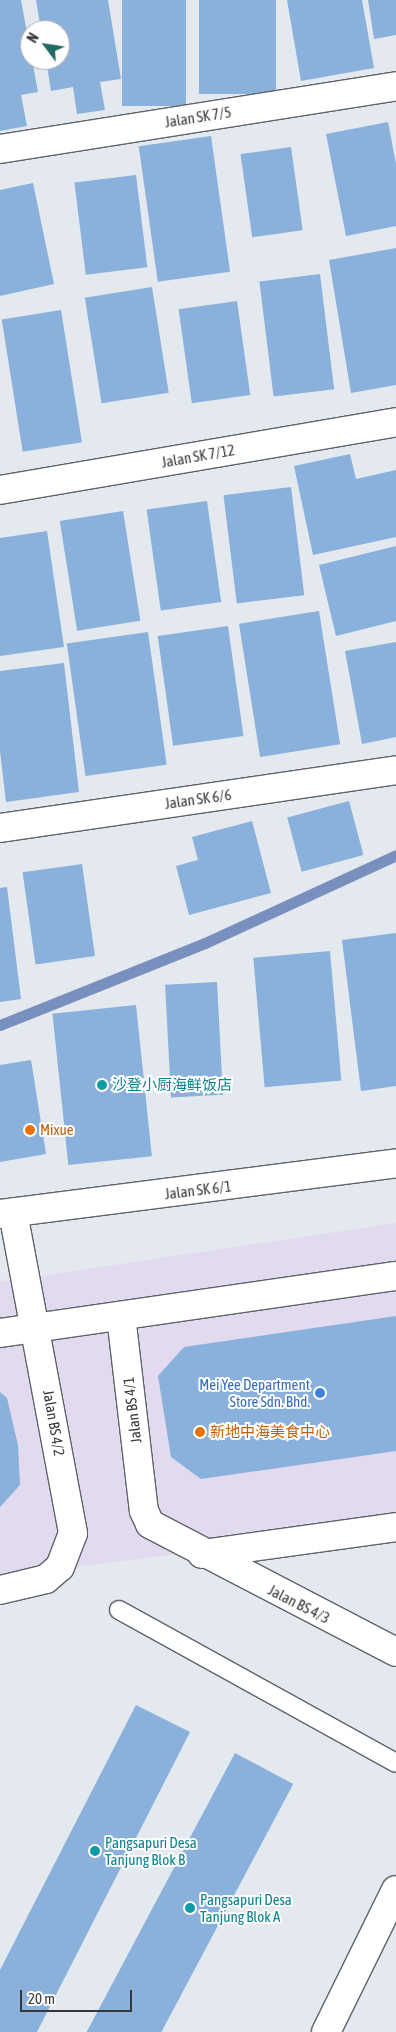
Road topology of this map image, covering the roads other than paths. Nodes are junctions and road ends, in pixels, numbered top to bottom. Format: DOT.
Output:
graph roads {
  1 [pos="396,86"];
  2 [pos="0,149"];
  3 [pos="396,422"];
  4 [pos="0,490"];
  5 [pos="396,770"];
  6 [pos="0,828"];
  7 [pos="396,1163"];
  8 [pos="6,1213"];
  9 [pos="396,1276"];
  10 [pos="121,1316"];
  11 [pos="37,1328"];
  12 [pos="0,1333"];
  13 [pos="396,1527"];
  14 [pos="202,1554"];
  15 [pos="0,1590"];
  16 [pos="119,1610"];
  17 [pos="396,1652"];
  18 [pos="396,1763"];
  19 [pos="395,1894"];
  20 [pos="326,2032"];
  1 -- 2 [label="street, Jalan SK 7/5"];
  3 -- 4 [label="street, Jalan SK 7/12"];
  5 -- 6 [label="street, Jalan SK 6/6"];
  7 -- 8 [label="street, Jalan SK 6/1"];
  8 -- 11 [label="street, Jalan BS 4/2"];
  9 -- 10 [label="street"];
  10 -- 11 [label="street"];
  10 -- 14 [label="street, Jalan BS 4/1"];
  11 -- 12 [label="street"];
  11 -- 15 [label="street, Jalan BS 4/2"];
  13 -- 14 [label="street"];
  14 -- 17 [label="street, Jalan BS 4/3"];
  16 -- 18 [label="lane"];
  19 -- 20 [label="street"];
}
